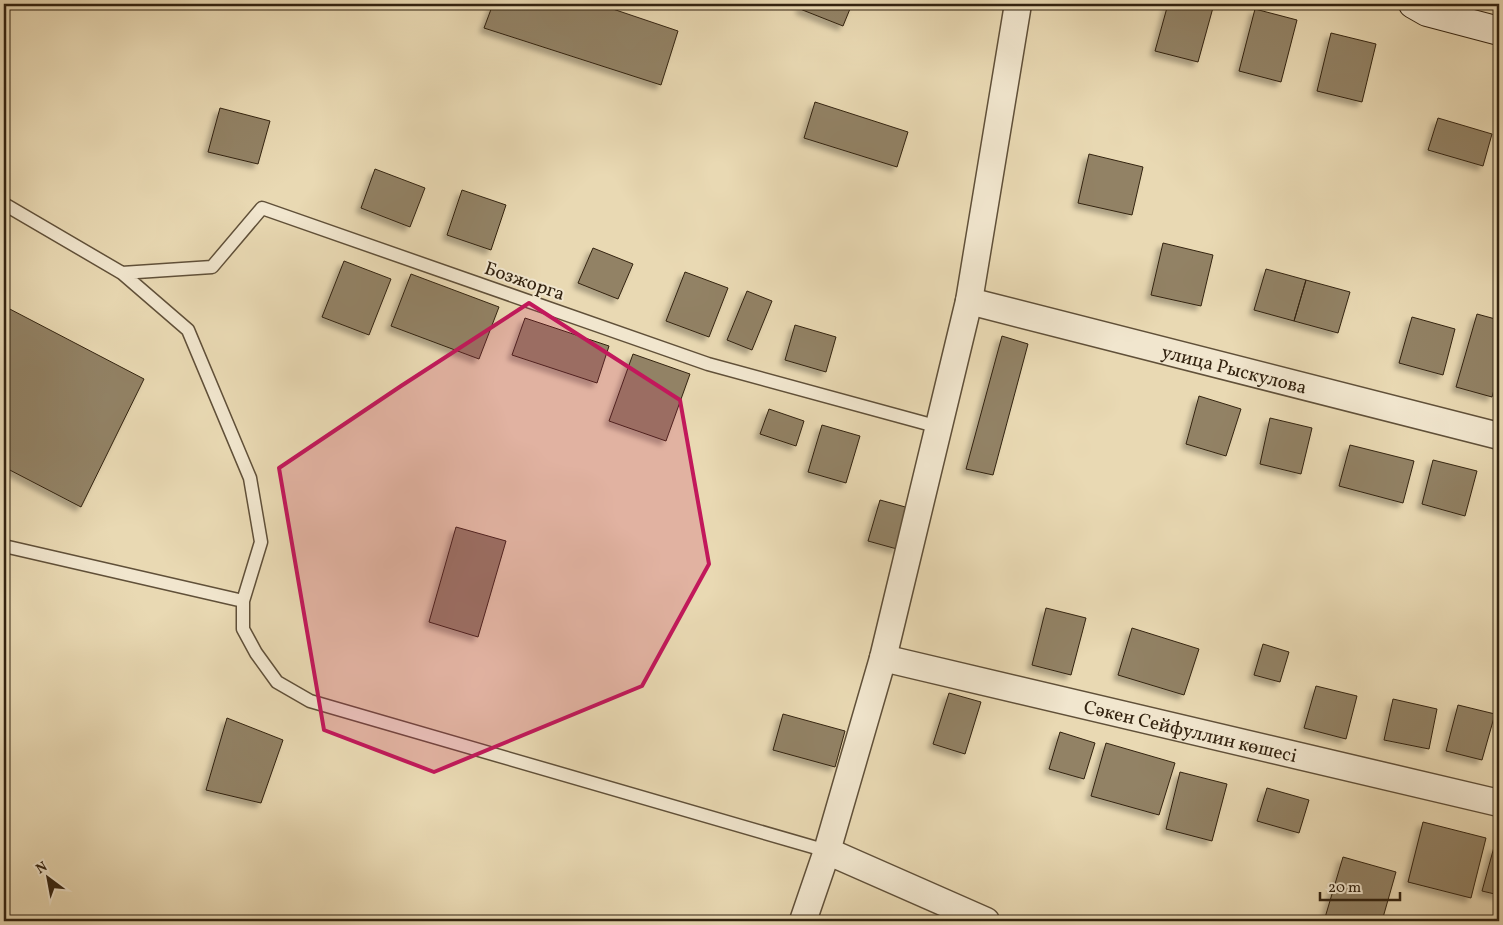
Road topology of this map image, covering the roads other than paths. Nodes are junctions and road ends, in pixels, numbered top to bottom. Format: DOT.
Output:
graph roads {
  1 [pos="1018,4"];
  2 [pos="1413,4"];
  3 [pos="1499,31"];
  4 [pos="4,204"];
  5 [pos="122,273"];
  6 [pos="969,301"];
  7 [pos="939,426"];
  8 [pos="1499,436"];
  9 [pos="4,546"];
  10 [pos="243,601"];
  11 [pos="883,658"];
  12 [pos="1499,803"];
  13 [pos="828,851"];
  14 [pos="802,921"];
  15 [pos="986,921"];
  1 -- 6 [label="street"];
  2 -- 3 [label="street"];
  4 -- 5 [label="lane"];
  5 -- 7 [label="lane, Бозжорга"];
  5 -- 10 [label="lane"];
  6 -- 7 [label="street"];
  6 -- 8 [label="street, улица Рыскулова"];
  7 -- 11 [label="street"];
  9 -- 10 [label="lane"];
  10 -- 13 [label="lane"];
  11 -- 12 [label="street, Сәкен Сейфуллин көшесі"];
  11 -- 13 [label="street"];
  13 -- 14 [label="street"];
  13 -- 15 [label="street"];
}
